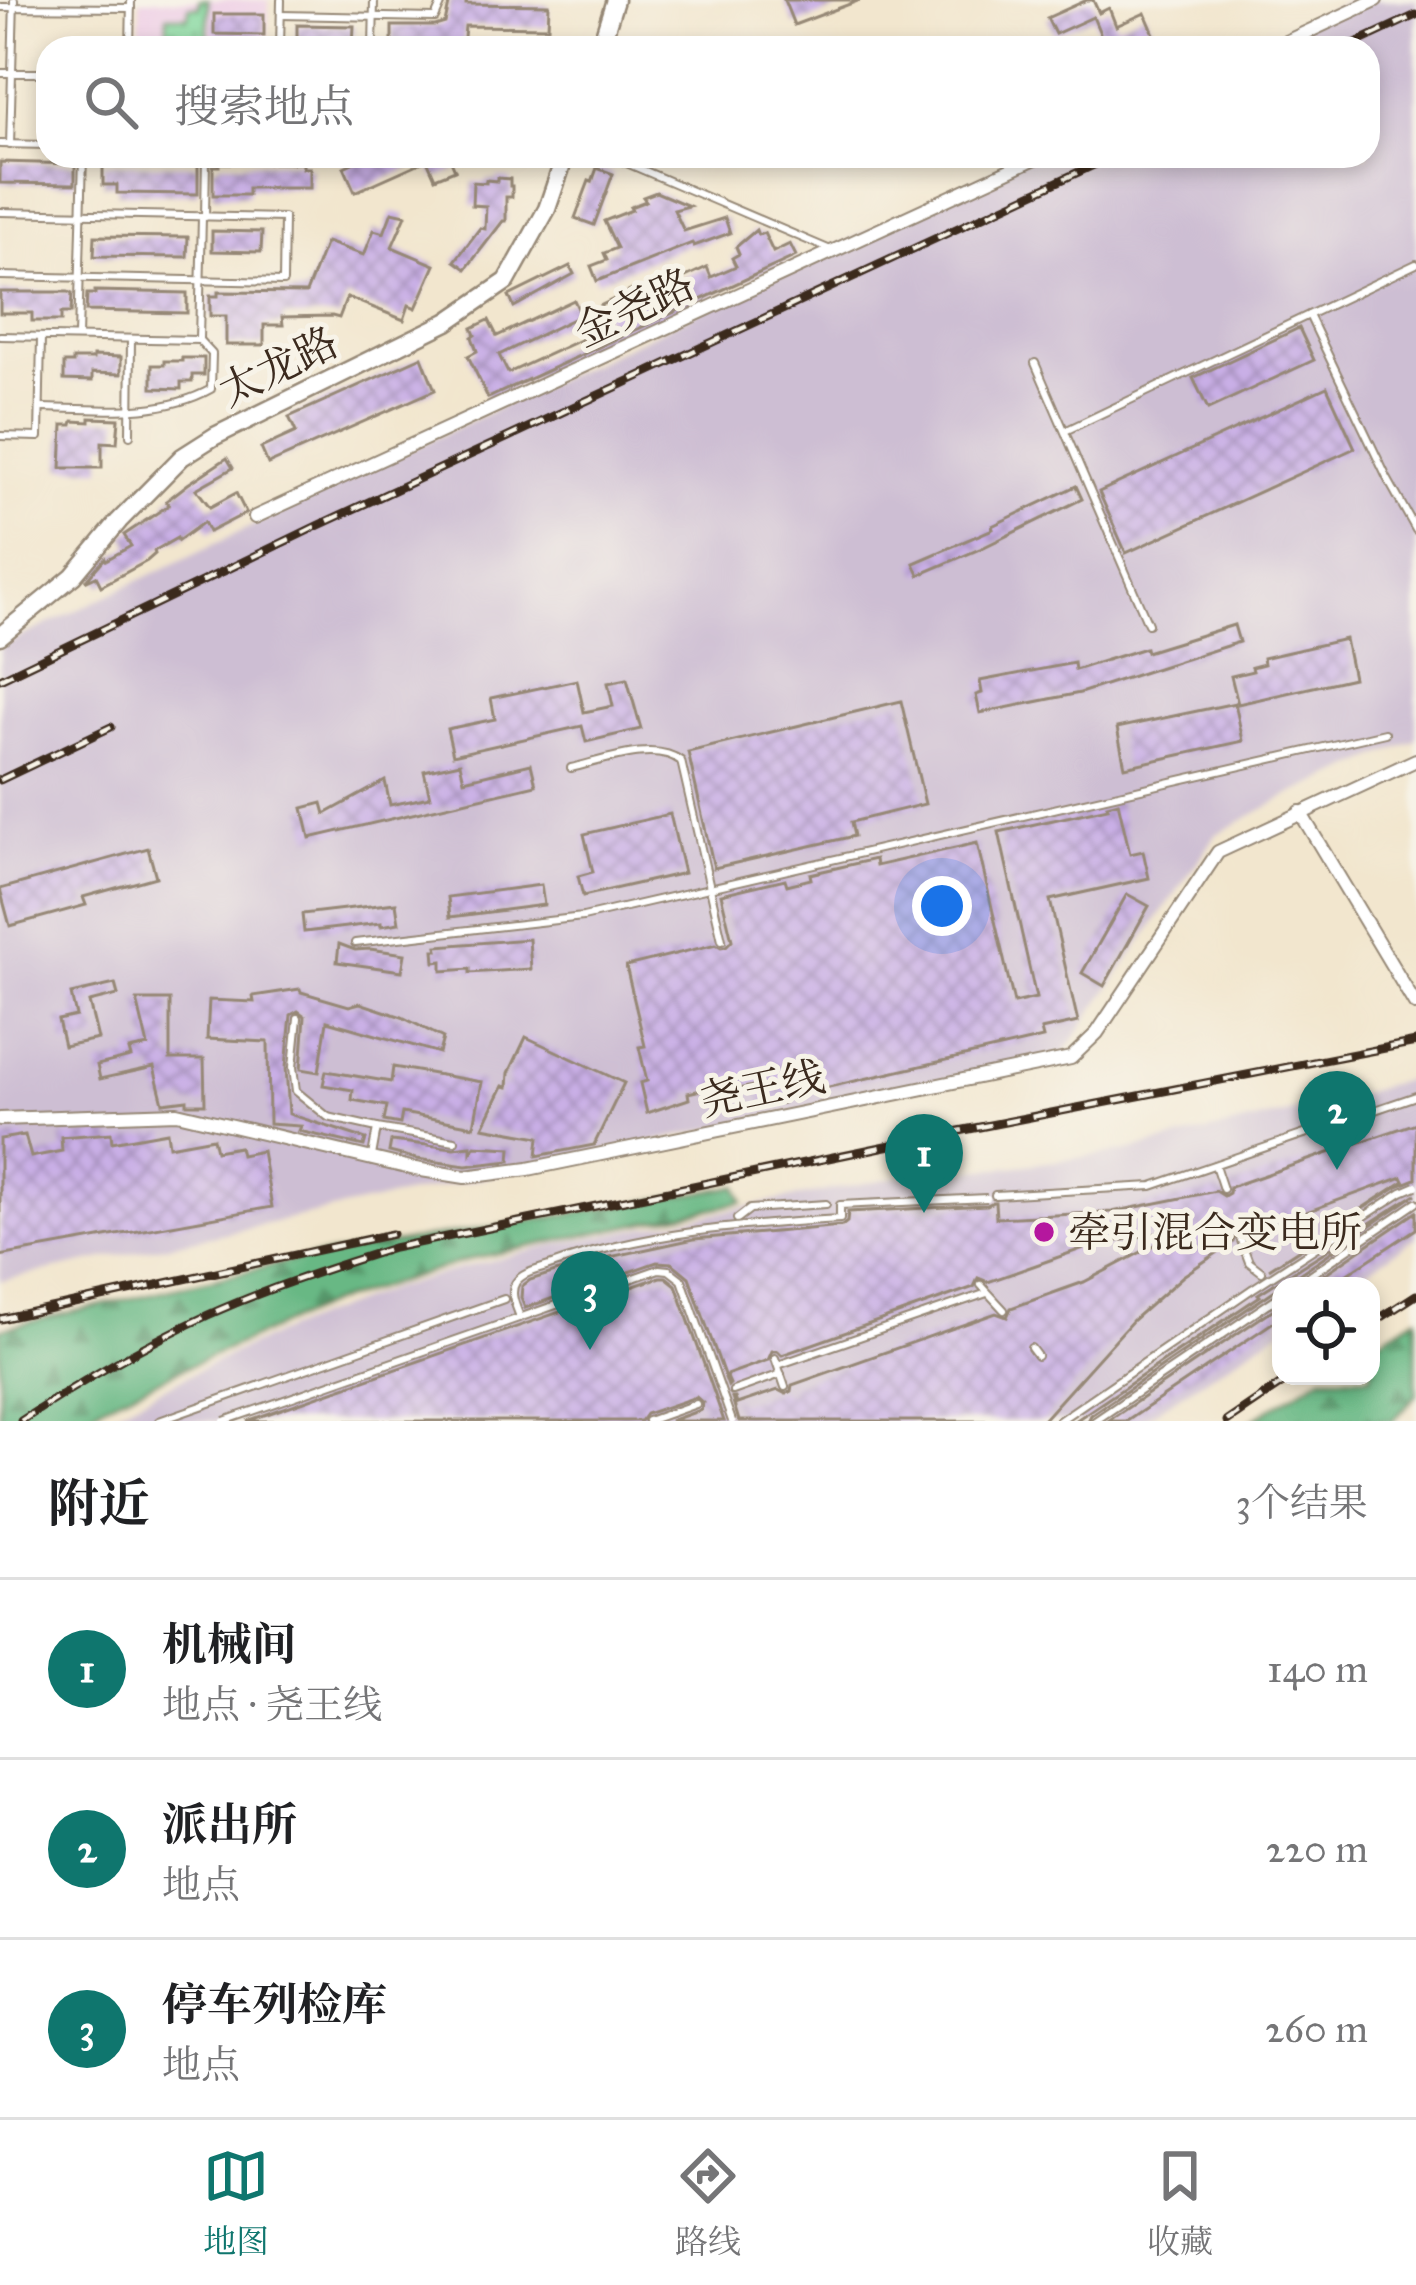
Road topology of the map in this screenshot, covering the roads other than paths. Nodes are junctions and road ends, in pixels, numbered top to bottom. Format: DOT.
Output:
graph roads {
  1 [pos="281,0"];
  2 [pos="374,0"];
  3 [pos="443,0"];
  4 [pos="615,0"];
  5 [pos="1376,0"];
  6 [pos="14,4"];
  7 [pos="131,4"];
  8 [pos="0,7"];
  9 [pos="281,15"];
  10 [pos="373,15"];
  11 [pos="130,36"];
  12 [pos="280,36"];
  13 [pos="373,36"];
  14 [pos="604,36"];
  15 [pos="1299,36"];
  16 [pos="0,73"];
  17 [pos="12,73"];
  18 [pos="36,73"];
  19 [pos="0,144"];
  20 [pos="10,145"];
  21 [pos="36,145"];
  22 [pos="83,168"];
  23 [pos="206,168"];
  24 [pos="561,168"];
  25 [pos="638,168"];
  26 [pos="1014,168"];
  27 [pos="0,212"];
  28 [pos="81,214"];
  29 [pos="204,217"];
  30 [pos="835,251"];
  31 [pos="1416,264"];
  32 [pos="0,276"];
  33 [pos="79,278"];
  34 [pos="201,280"];
  35 [pos="1309,315"];
  36 [pos="0,336"];
  37 [pos="41,337"];
  38 [pos="77,338"];
  39 [pos="131,339"];
  40 [pos="199,340"];
  41 [pos="1035,363"];
  42 [pos="40,408"];
  43 [pos="130,409"];
  44 [pos="1065,431"];
  45 [pos="130,435"];
  46 [pos="0,436"];
  47 [pos="255,517"];
  48 [pos="1416,530"];
  49 [pos="1148,624"];
  50 [pos="0,636"];
  51 [pos="1385,733"];
  52 [pos="1416,760"];
  53 [pos="571,768"];
  54 [pos="1300,812"];
  55 [pos="710,888"];
  56 [pos="722,940"];
  57 [pos="355,943"];
  58 [pos="1415,1004"];
  59 [pos="298,1018"];
  60 [pos="1416,1096"];
  61 [pos="0,1119"];
  62 [pos="377,1129"];
  63 [pos="455,1142"];
  64 [pos="372,1160"];
  65 [pos="1215,1165"];
  66 [pos="1416,1186"];
  67 [pos="1223,1189"];
  68 [pos="1416,1203"];
  69 [pos="826,1204"];
  70 [pos="737,1219"];
  71 [pos="1240,1238"];
  72 [pos="1262,1272"];
  73 [pos="1307,1277"];
  74 [pos="505,1299"];
  75 [pos="1272,1301"];
  76 [pos="1004,1310"];
  77 [pos="520,1317"];
  78 [pos="387,1341"];
  79 [pos="1031,1348"];
  80 [pos="392,1354"];
  81 [pos="1037,1356"];
  82 [pos="778,1366"];
  83 [pos="785,1387"];
  84 [pos="733,1391"];
  85 [pos="1066,1396"];
  86 [pos="696,1404"];
  87 [pos="1075,1410"];
  88 [pos="183,1417"];
  89 [pos="159,1421"];
  90 [pos="224,1421"];
  91 [pos="648,1421"];
  92 [pos="732,1421"];
  93 [pos="1059,1421"];
  94 [pos="1095,1421"];
  1 -- 9 [label="lane"];
  2 -- 10 [label="lane"];
  3 -- 10 [label="lane"];
  4 -- 14 [label="street"];
  5 -- 15 [label="street"];
  6 -- 7 [label="lane"];
  6 -- 8 [label="lane"];
  6 -- 17 [label="lane"];
  7 -- 11 [label="lane"];
  9 -- 10 [label="lane"];
  9 -- 12 [label="lane"];
  10 -- 13 [label="lane"];
  16 -- 17 [label="lane"];
  17 -- 18 [label="lane"];
  17 -- 20 [label="lane"];
  19 -- 20 [label="lane"];
  20 -- 21 [label="lane"];
  22 -- 28 [label="lane"];
  23 -- 29 [label="lane"];
  24 -- 50 [label="street, 太龙路"];
  25 -- 30 [label="lane"];
  26 -- 30 [label="street, 金尧路"];
  27 -- 28 [label="lane"];
  28 -- 29 [label="lane"];
  28 -- 33 [label="lane"];
  29 -- 34 [label="lane"];
  29 -- 34 [label="lane"];
  30 -- 47 [label="street, 金尧路"];
  31 -- 35 [label="lane"];
  32 -- 33 [label="lane"];
  33 -- 34 [label="lane"];
  33 -- 38 [label="lane"];
  34 -- 40 [label="lane"];
  35 -- 44 [label="lane"];
  35 -- 48 [label="lane"];
  36 -- 37 [label="lane"];
  37 -- 38 [label="lane"];
  37 -- 42 [label="lane"];
  38 -- 39 [label="lane"];
  39 -- 40 [label="lane"];
  39 -- 43 [label="lane"];
  40 -- 43 [label="lane"];
  41 -- 44 [label="lane"];
  42 -- 43 [label="lane"];
  42 -- 46 [label="lane"];
  43 -- 45 [label="lane"];
  44 -- 49 [label="lane"];
  51 -- 55 [label="lane"];
  52 -- 54 [label="street, 尧王线"];
  53 -- 55 [label="lane"];
  54 -- 58 [label="street"];
  54 -- 64 [label="street, 尧王线"];
  55 -- 56 [label="lane"];
  55 -- 57 [label="lane"];
  59 -- 62 [label="lane"];
  60 -- 65 [label="lane"];
  61 -- 64 [label="street, 尧王线"];
  62 -- 63 [label="lane"];
  62 -- 64 [label="lane"];
  65 -- 67 [label="lane"];
  65 -- 77 [label="lane, bridge"];
  66 -- 87 [label="lane, bridge"];
  68 -- 73 [label="lane"];
  69 -- 70 [label="lane"];
  71 -- 72 [label="lane"];
  74 -- 78 [label="lane"];
  75 -- 94 [label="lane"];
  76 -- 82 [label="lane"];
  77 -- 90 [label="lane, bridge"];
  77 -- 92 [label="lane, bridge"];
  78 -- 80 [label="lane"];
  78 -- 88 [label="lane"];
  79 -- 81 [label="lane"];
  82 -- 83 [label="lane"];
  82 -- 84 [label="lane"];
  85 -- 87 [label="lane"];
  86 -- 91 [label="lane"];
  87 -- 93 [label="lane"];
  88 -- 89 [label="lane"];
}
